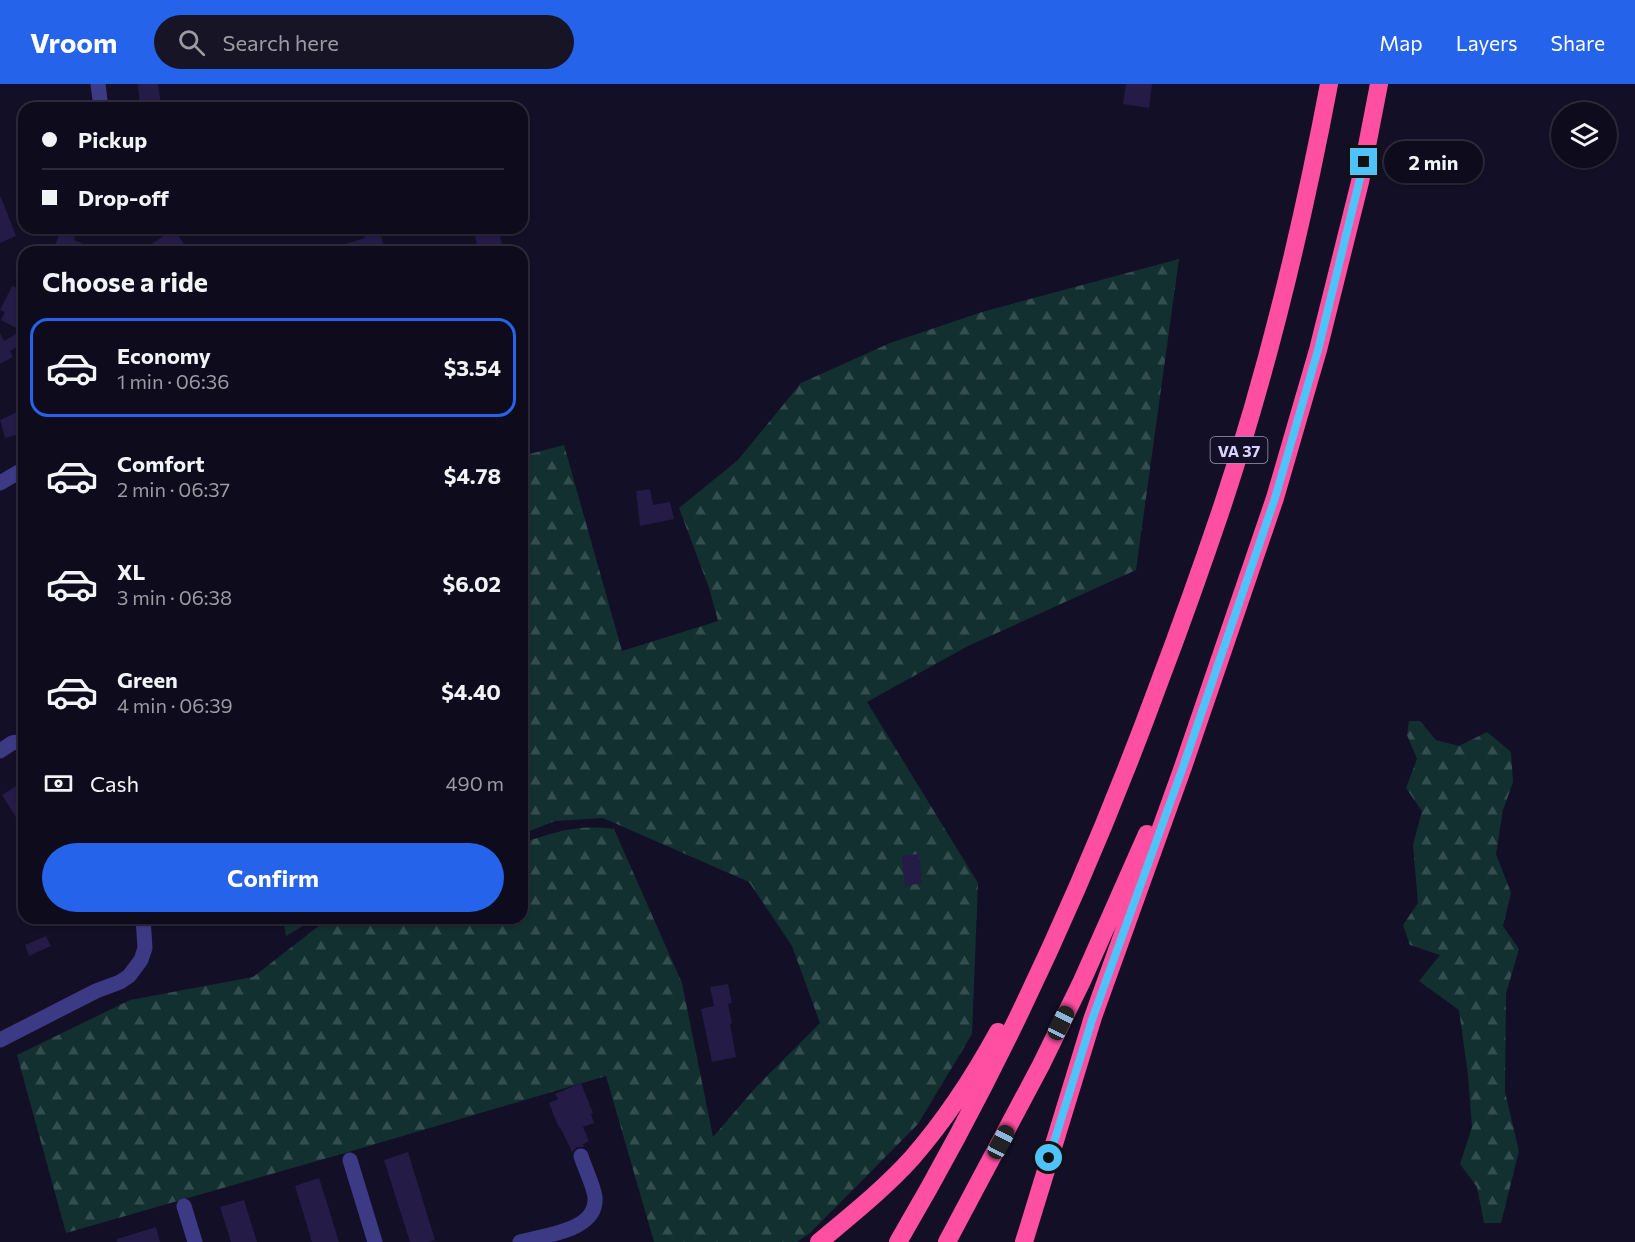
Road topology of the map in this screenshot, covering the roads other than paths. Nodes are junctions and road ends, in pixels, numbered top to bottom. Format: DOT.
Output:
graph roads {
  1 [pos="98,84"];
  2 [pos="1329,84"];
  3 [pos="1379,84"];
  4 [pos="100,102"];
  5 [pos="18,472"];
  6 [pos="0,483"];
  7 [pos="1214,672"];
  8 [pos="18,742"];
  9 [pos="0,751"];
  10 [pos="1113,806"];
  11 [pos="143,924"];
  12 [pos="0,1040"];
  13 [pos="581,1156"];
  14 [pos="350,1160"];
  15 [pos="184,1206"];
  16 [pos="195,1242"];
  17 [pos="375,1242"];
  18 [pos="520,1242"];
  19 [pos="819,1242"];
  20 [pos="898,1242"];
  21 [pos="947,1242"];
  22 [pos="1024,1242"];
  1 -- 4 [label="street"];
  2 -- 10 [label="highway, VA 37"];
  3 -- 7 [label="highway, VA 37"];
  5 -- 6 [label="street"];
  7 -- 21 [label="highway, VA 37"];
  7 -- 22 [label="highway"];
  8 -- 9 [label="street"];
  10 -- 19 [label="highway"];
  10 -- 20 [label="highway, VA 37"];
  11 -- 12 [label="street"];
  13 -- 18 [label="street"];
  14 -- 17 [label="street"];
  15 -- 16 [label="street"];
}
